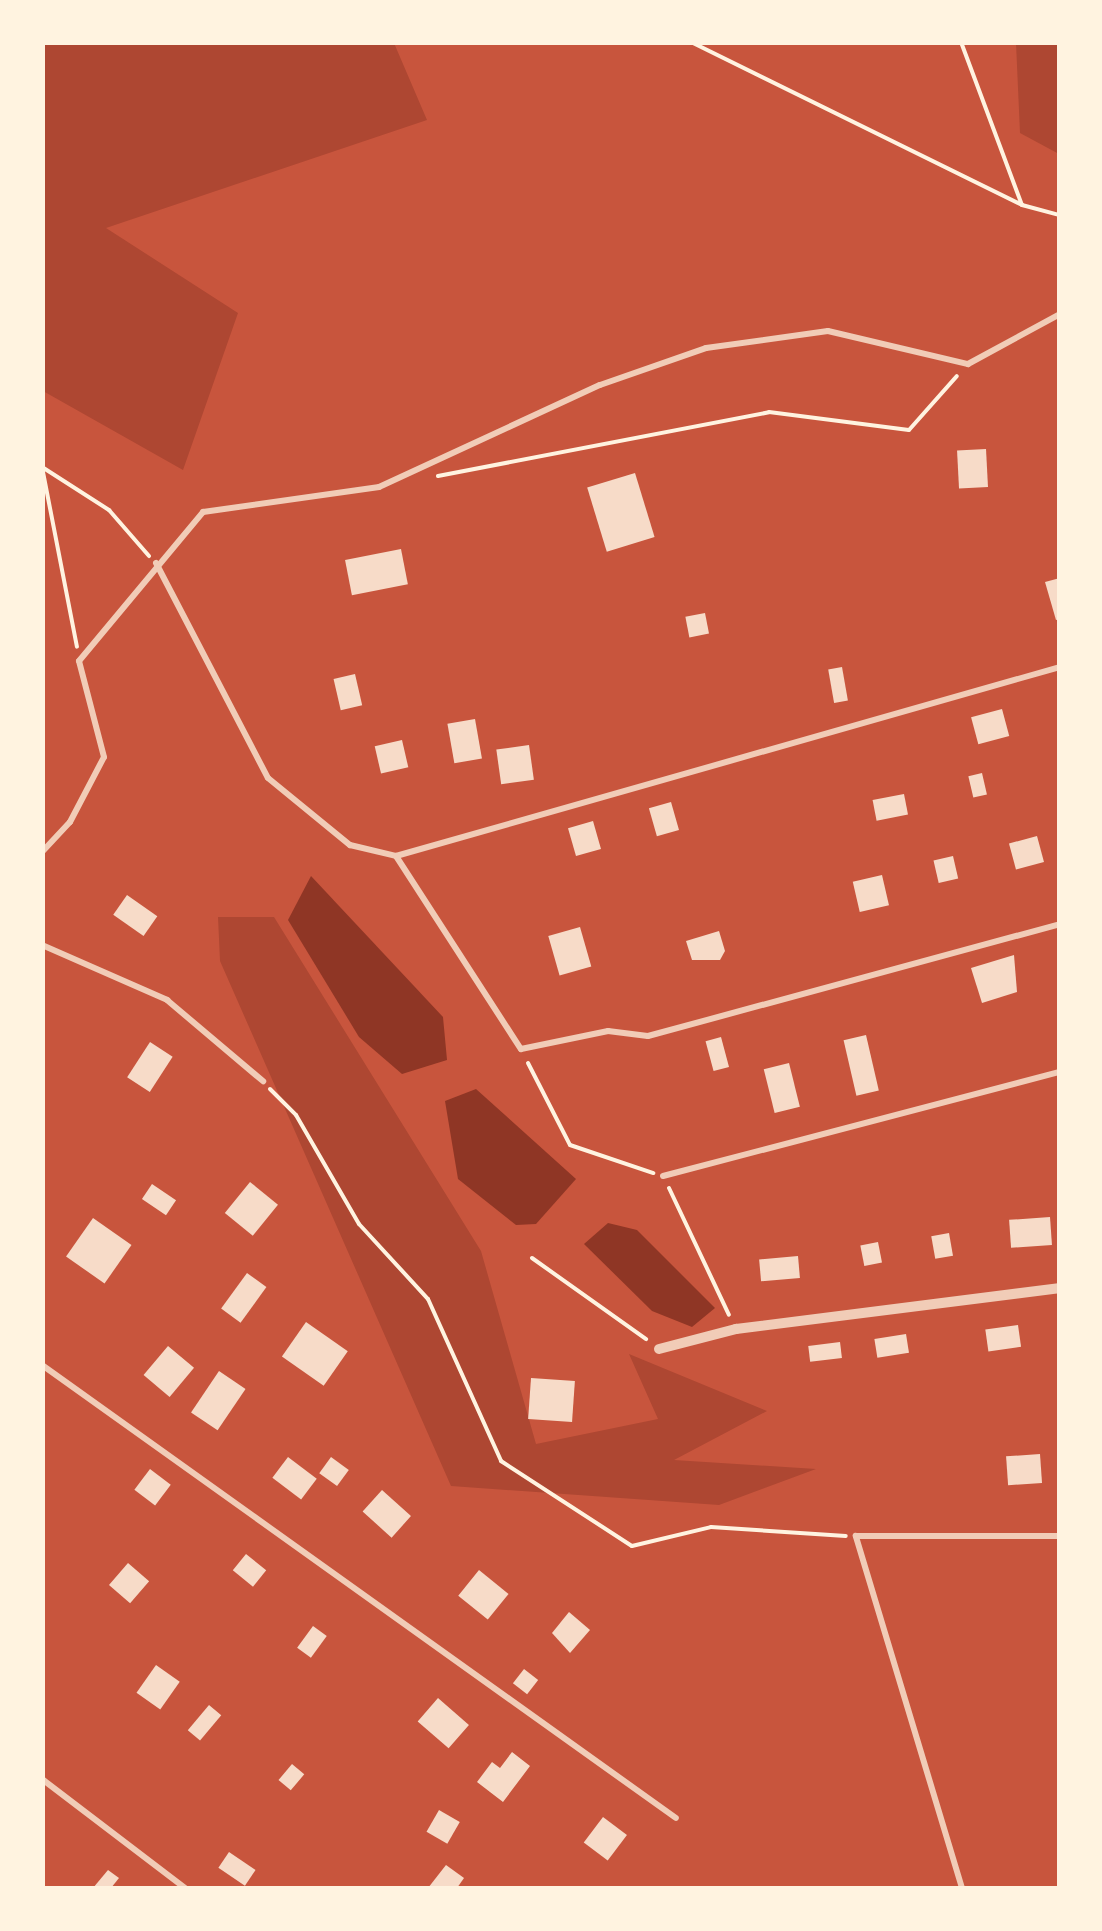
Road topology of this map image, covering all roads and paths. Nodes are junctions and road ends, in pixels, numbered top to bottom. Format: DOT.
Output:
graph roads {
  1 [pos="691,42"];
  2 [pos="962,42"];
  3 [pos="1022,205"];
  4 [pos="1060,214"];
  5 [pos="1060,314"];
  6 [pos="968,364"];
  7 [pos="42,467"];
  8 [pos="437,476"];
  9 [pos="156,564"];
  10 [pos="80,661"];
  11 [pos="1060,667"];
  12 [pos="42,852"];
  13 [pos="396,856"];
  14 [pos="1060,924"];
  15 [pos="42,945"];
  16 [pos="521,1049"];
  17 [pos="1060,1072"];
  18 [pos="263,1081"];
  19 [pos="663,1176"];
  20 [pos="532,1258"];
  21 [pos="1060,1288"];
  22 [pos="736,1330"];
  23 [pos="659,1349"];
  24 [pos="42,1365"];
  25 [pos="856,1536"];
  26 [pos="1060,1536"];
  27 [pos="42,1779"];
  28 [pos="676,1818"];
  29 [pos="185,1888"];
  30 [pos="962,1888"];
  1 -- 3 [label="path"];
  2 -- 3 [label="path"];
  3 -- 4 [label="path"];
  5 -- 6 [label="lane"];
  6 -- 8 [label="path"];
  6 -- 9 [label="lane"];
  7 -- 9 [label="path"];
  7 -- 10 [label="path"];
  9 -- 10 [label="lane"];
  9 -- 13 [label="lane"];
  10 -- 12 [label="lane"];
  11 -- 13 [label="lane"];
  13 -- 16 [label="lane"];
  14 -- 16 [label="lane"];
  15 -- 18 [label="lane"];
  16 -- 19 [label="path"];
  17 -- 19 [label="lane"];
  18 -- 25 [label="path"];
  19 -- 22 [label="path"];
  20 -- 23 [label="path"];
  21 -- 22 [label="street"];
  22 -- 23 [label="street"];
  24 -- 28 [label="lane"];
  25 -- 26 [label="lane"];
  25 -- 30 [label="lane"];
  27 -- 29 [label="lane"];
}
